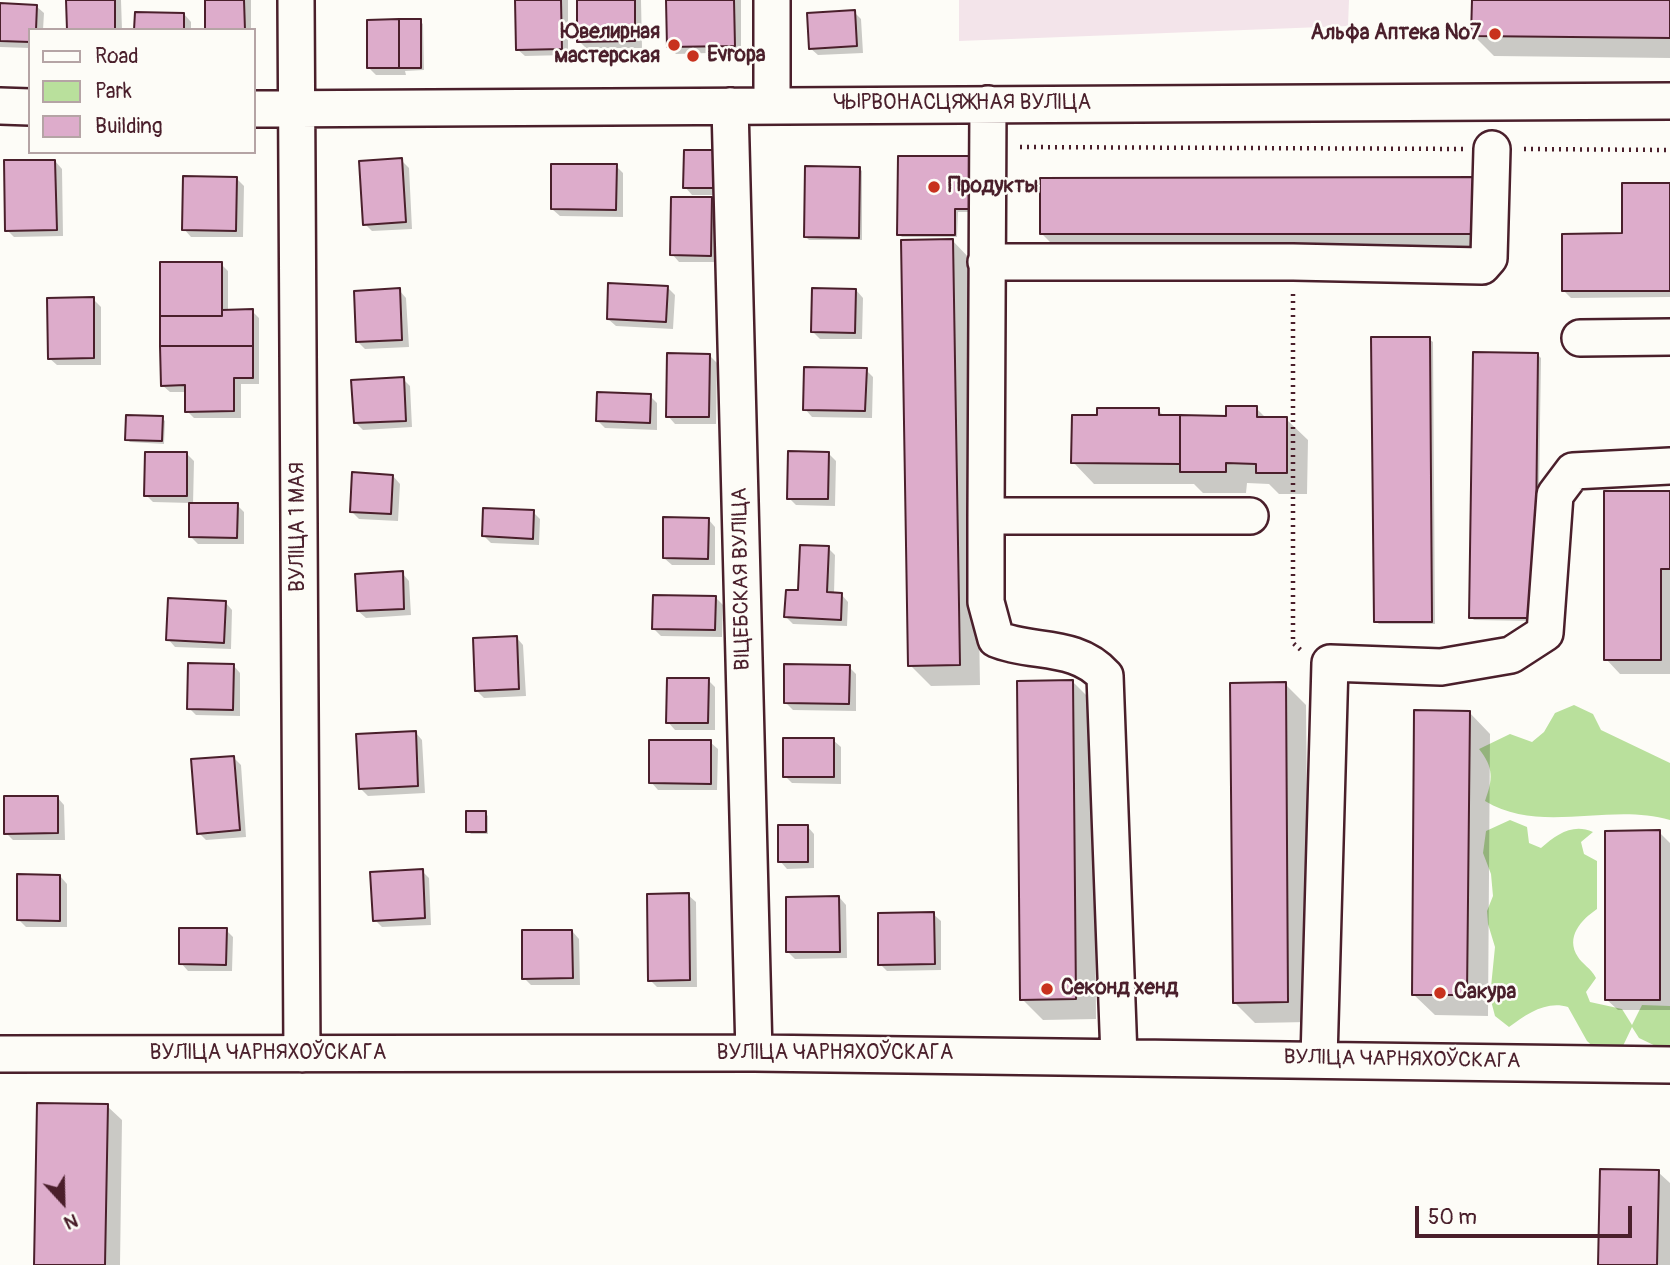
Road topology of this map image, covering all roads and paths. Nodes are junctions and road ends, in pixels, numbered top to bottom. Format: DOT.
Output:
graph roads {
  1 [pos="296,0"];
  2 [pos="772,0"];
  3 [pos="1670,101"];
  4 [pos="988,104"];
  5 [pos="772,105"];
  6 [pos="0,106"];
  7 [pos="730,106"];
  8 [pos="28,107"];
  9 [pos="256,108"];
  10 [pos="297,109"];
  11 [pos="988,147"];
  12 [pos="1492,149"];
  13 [pos="1670,150"];
  14 [pos="986,262"];
  15 [pos="1293,262"];
  16 [pos="1670,337"];
  17 [pos="1580,338"];
  18 [pos="1670,466"];
  19 [pos="986,516"];
  20 [pos="1250,516"];
  21 [pos="1330,663"];
  22 [pos="754,1053"];
  23 [pos="0,1054"];
  24 [pos="302,1054"];
  25 [pos="1119,1057"];
  26 [pos="1319,1059"];
  27 [pos="1670,1065"];
  1 -- 10 [label="street, ВУЛІЦА 1 МАЯ"];
  2 -- 5 [label="street"];
  3 -- 4 [label="street, ЧЫРВОНАСЦЯЖНАЯ ВУЛІЦА"];
  4 -- 5 [label="street, ЧЫРВОНАСЦЯЖНАЯ ВУЛІЦА"];
  4 -- 11 [label="street"];
  5 -- 7 [label="street, ЧЫРВОНАСЦЯЖНАЯ ВУЛІЦА"];
  6 -- 8 [label="street"];
  7 -- 10 [label="street, ЧЫРВОНАСЦЯЖНАЯ ВУЛІЦА"];
  7 -- 22 [label="street, ВІЦЕБСКАЯ ВУЛІЦА"];
  9 -- 10 [label="street, ЧЫРВОНАСЦЯЖНАЯ ВУЛІЦА"];
  10 -- 24 [label="street, ВУЛІЦА 1 МАЯ"];
  11 -- 12 [label="path"];
  11 -- 14 [label="street"];
  12 -- 13 [label="path"];
  12 -- 15 [label="street"];
  14 -- 15 [label="street"];
  14 -- 19 [label="street"];
  15 -- 21 [label="path"];
  16 -- 17 [label="street"];
  18 -- 21 [label="street"];
  19 -- 20 [label="street"];
  19 -- 25 [label="street"];
  21 -- 26 [label="street"];
  22 -- 24 [label="street, ВУЛІЦА ЧАРНЯХОЎСКАГА"];
  22 -- 25 [label="street, ВУЛІЦА ЧАРНЯХОЎСКАГА"];
  23 -- 24 [label="street, ВУЛІЦА ЧАРНЯХОЎСКАГА"];
  25 -- 26 [label="street, ВУЛІЦА ЧАРНЯХОЎСКАГА"];
  26 -- 27 [label="street, ВУЛІЦА ЧАРНЯХОЎСКАГА"];
}
